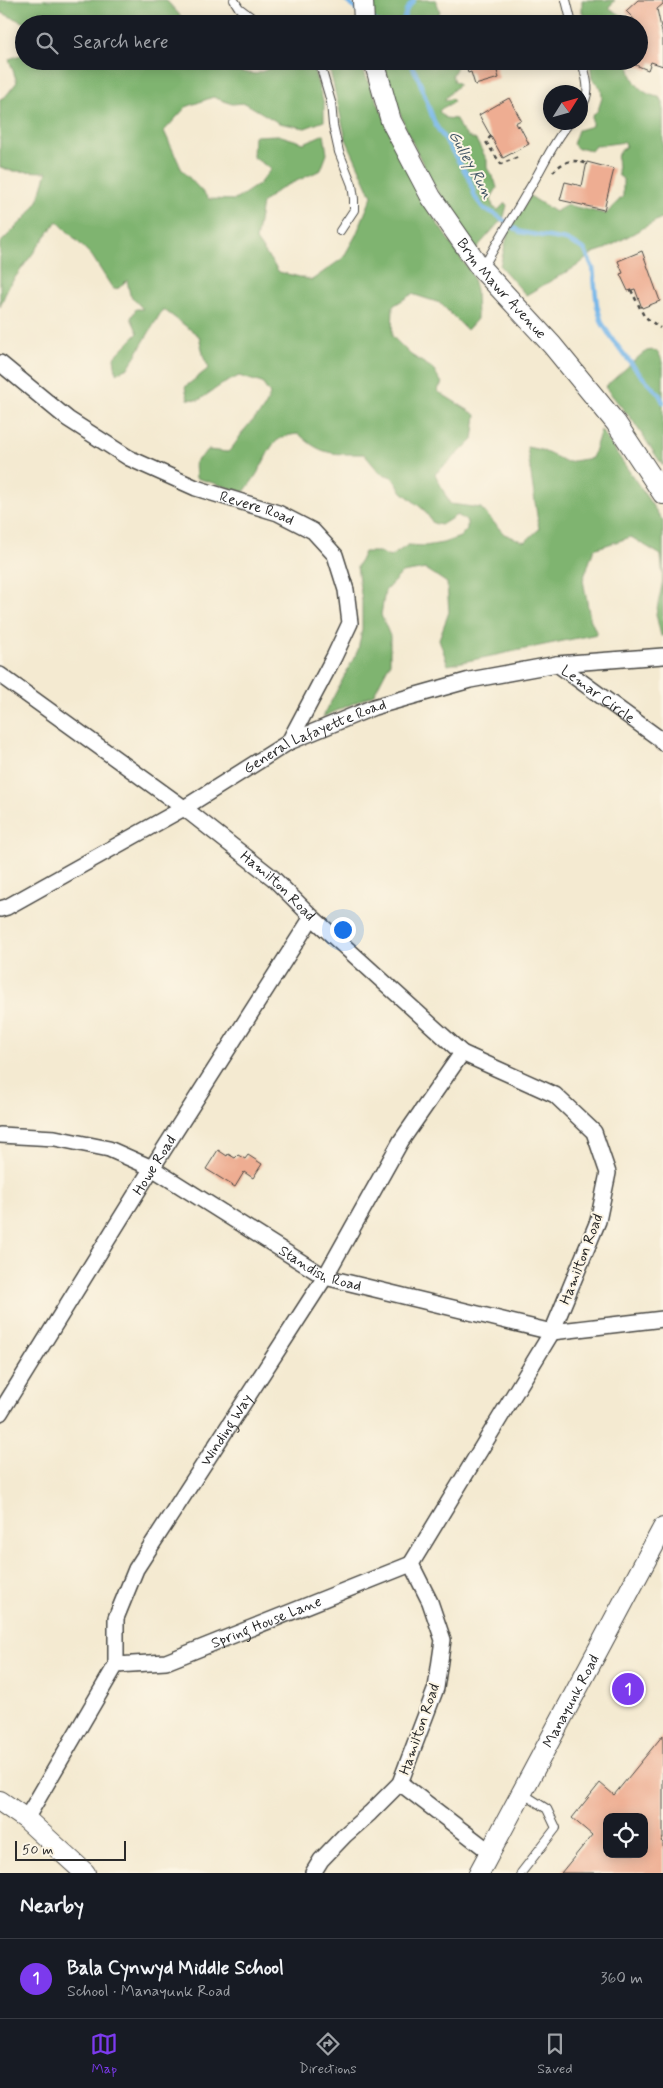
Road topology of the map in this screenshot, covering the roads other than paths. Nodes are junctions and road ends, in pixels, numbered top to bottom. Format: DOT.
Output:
graph roads {
  1 [pos="234,0"];
  2 [pos="363,0"];
  3 [pos="566,0"];
  4 [pos="248,15"];
  5 [pos="364,15"];
  6 [pos="570,15"];
  7 [pos="321,70"];
  8 [pos="377,70"];
  9 [pos="584,70"];
  10 [pos="588,85"];
  11 [pos="564,130"];
  12 [pos="340,231"];
  13 [pos="482,270"];
  14 [pos="0,364"];
  15 [pos="663,494"];
  16 [pos="663,656"];
  17 [pos="557,664"];
  18 [pos="0,675"];
  19 [pos="289,742"];
  20 [pos="663,743"];
  21 [pos="184,808"];
  22 [pos="0,909"];
  23 [pos="312,917"];
  24 [pos="462,1053"];
  25 [pos="0,1135"];
  26 [pos="152,1168"];
  27 [pos="325,1277"];
  28 [pos="663,1319"];
  29 [pos="552,1332"];
  30 [pos="0,1413"];
  31 [pos="663,1528"];
  32 [pos="411,1564"];
  33 [pos="116,1665"];
  34 [pos="400,1783"];
  35 [pos="522,1792"];
  36 [pos="0,1802"];
  37 [pos="26,1819"];
  38 [pos="490,1852"];
  39 [pos="85,1873"];
  40 [pos="313,1873"];
  41 [pos="479,1873"];
  42 [pos="521,1873"];
  1 -- 4 [label="lane"];
  2 -- 5 [label="street"];
  3 -- 6 [label="lane"];
  7 -- 12 [label="lane"];
  8 -- 13 [label="street, Bryn Mawr Avenue"];
  9 -- 10 [label="lane"];
  11 -- 13 [label="lane"];
  13 -- 15 [label="street, Bryn Mawr Avenue"];
  14 -- 19 [label="street, Revere Road"];
  16 -- 17 [label="street, General Lafayette Road"];
  17 -- 19 [label="street, General Lafayette Road"];
  17 -- 20 [label="street, Lemar Circle"];
  18 -- 21 [label="street, Hamilton Road"];
  19 -- 21 [label="street, General Lafayette Road"];
  21 -- 22 [label="street, General Lafayette Road"];
  21 -- 23 [label="street, Hamilton Road"];
  23 -- 24 [label="street, Hamilton Road"];
  23 -- 26 [label="street, Howe Road"];
  24 -- 27 [label="street, Winding Way"];
  24 -- 29 [label="street, Hamilton Road"];
  25 -- 26 [label="street, Standish Road"];
  26 -- 27 [label="street, Standish Road"];
  26 -- 30 [label="street, Howe Road"];
  27 -- 29 [label="street, Standish Road"];
  27 -- 33 [label="street, Winding Way"];
  28 -- 29 [label="street, Standish Road"];
  29 -- 32 [label="street, Hamilton Road"];
  31 -- 35 [label="street, Manayunk Road"];
  32 -- 33 [label="street, Spring House Lane"];
  32 -- 34 [label="street, Hamilton Road"];
  33 -- 37 [label="street"];
  34 -- 38 [label="street"];
  34 -- 40 [label="street, Hamilton Road"];
  35 -- 38 [label="street, Manayunk Road"];
  35 -- 42 [label="lane"];
  36 -- 37 [label="street"];
  37 -- 39 [label="street"];
  38 -- 41 [label="street, Manayunk Road"];
}
